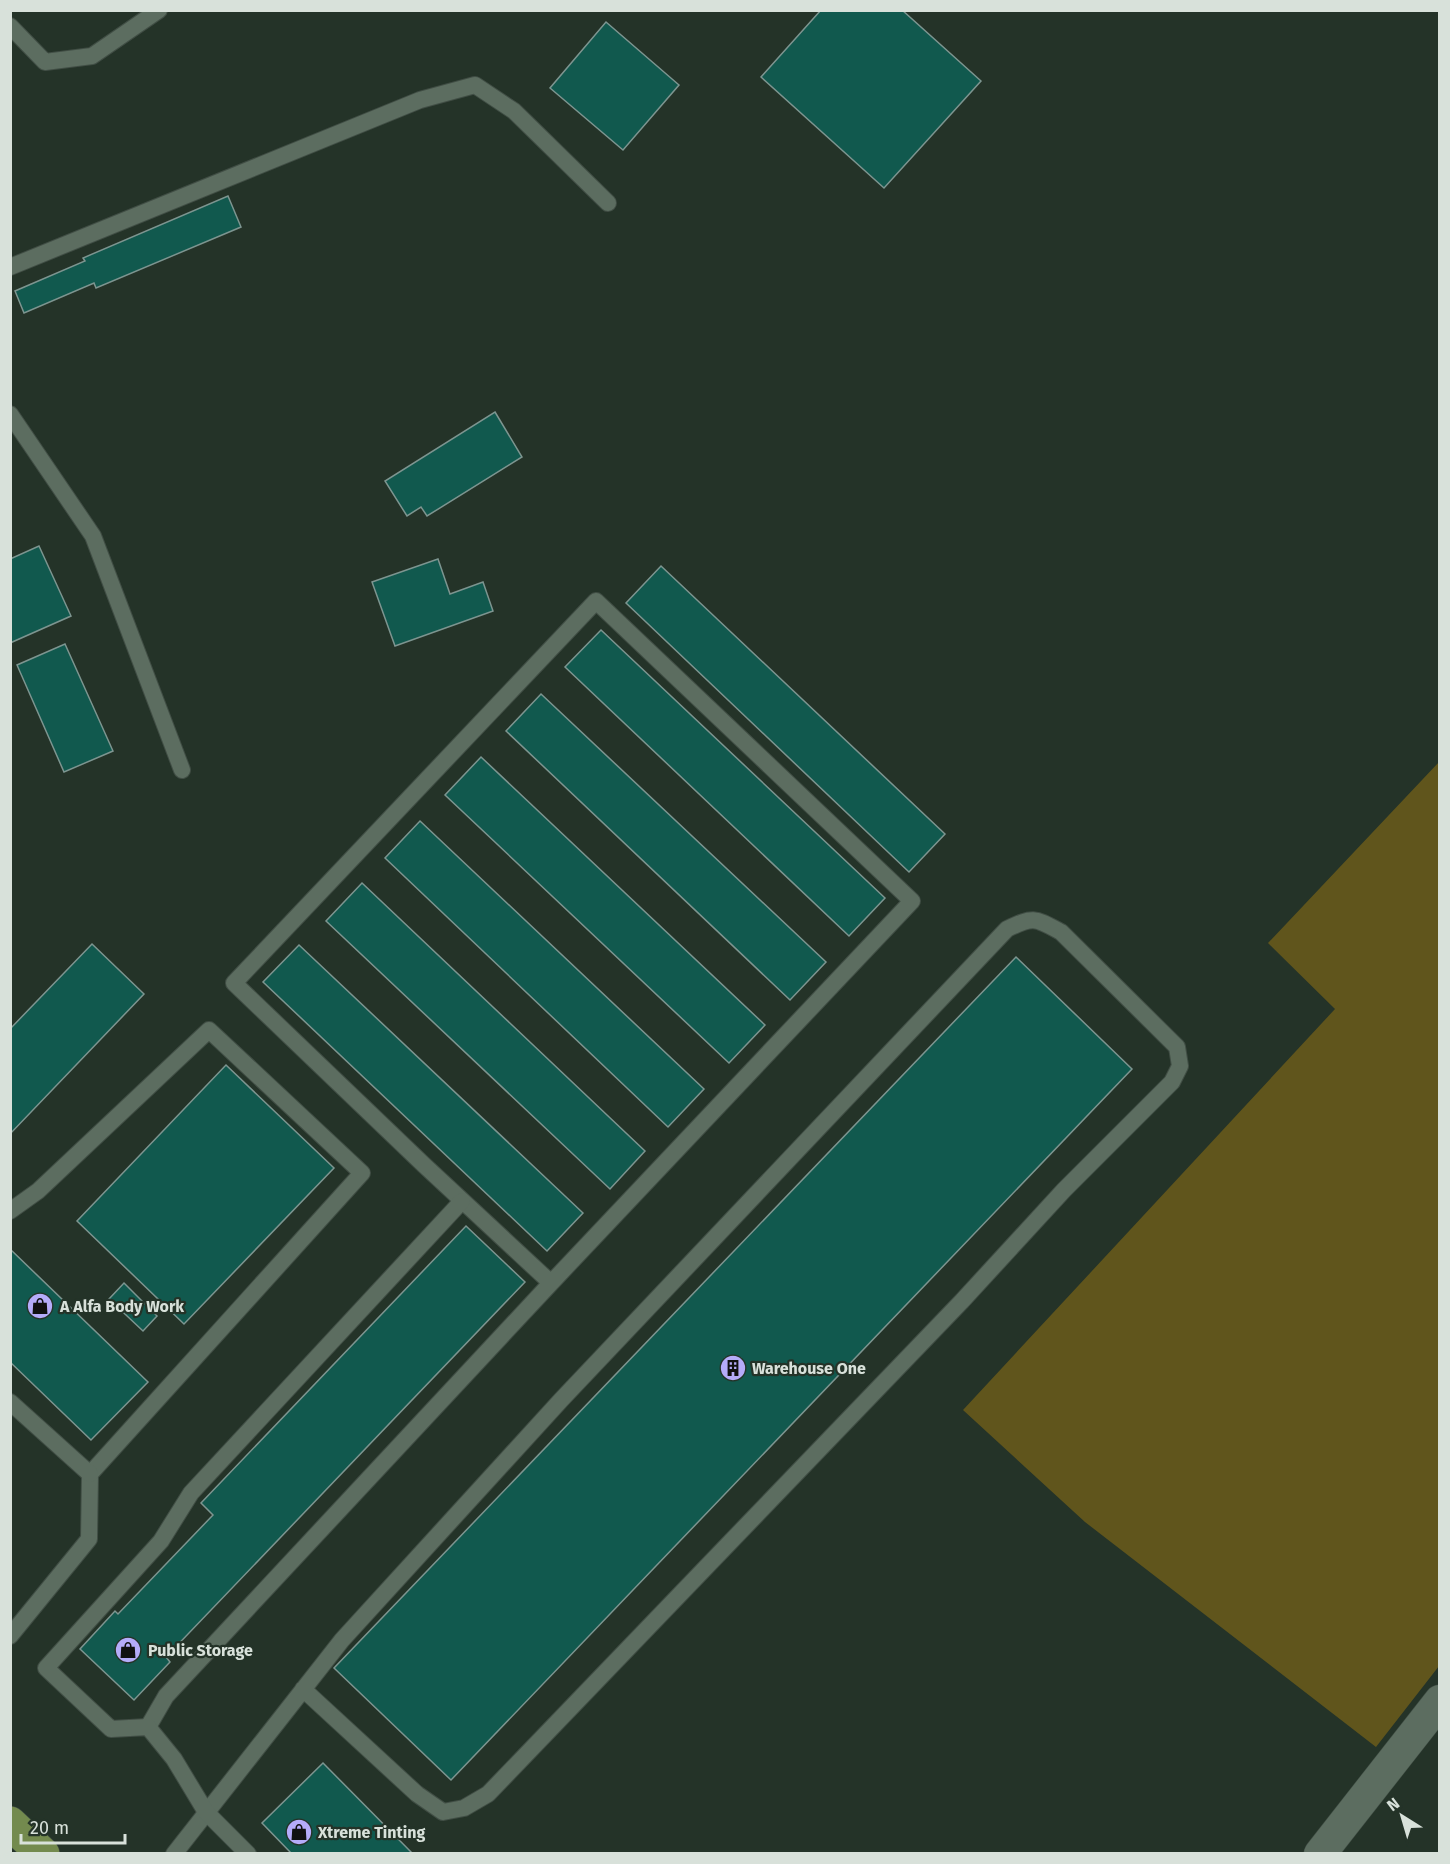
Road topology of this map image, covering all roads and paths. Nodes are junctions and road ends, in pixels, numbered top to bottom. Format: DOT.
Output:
graph roads {
  1 [pos="159,10"];
  2 [pos="10,26"];
  3 [pos="608,203"];
  4 [pos="10,267"];
  5 [pos="10,414"];
  6 [pos="182,770"];
  7 [pos="462,1201"];
  8 [pos="10,1211"];
  9 [pos="551,1282"];
  10 [pos="10,1402"];
  11 [pos="90,1474"];
  12 [pos="10,1636"];
  13 [pos="303,1689"];
  14 [pos="1440,1701"];
  15 [pos="148,1727"];
  16 [pos="206,1812"];
  17 [pos="10,1823"];
  18 [pos="43,1854"];
  19 [pos="174,1854"];
  20 [pos="248,1854"];
  21 [pos="1320,1854"];
  1 -- 2 [label="lane"];
  3 -- 4 [label="lane"];
  5 -- 6 [label="lane"];
  7 -- 9 [label="lane"];
  7 -- 9 [label="lane"];
  7 -- 15 [label="lane"];
  8 -- 11 [label="lane"];
  9 -- 15 [label="lane"];
  10 -- 11 [label="lane"];
  11 -- 12 [label="lane"];
  13 -- 13 [label="lane"];
  13 -- 16 [label="lane"];
  14 -- 21 [label="street"];
  15 -- 16 [label="lane"];
  16 -- 19 [label="lane"];
  16 -- 20 [label="lane"];
  17 -- 18 [label="highway"];
}
